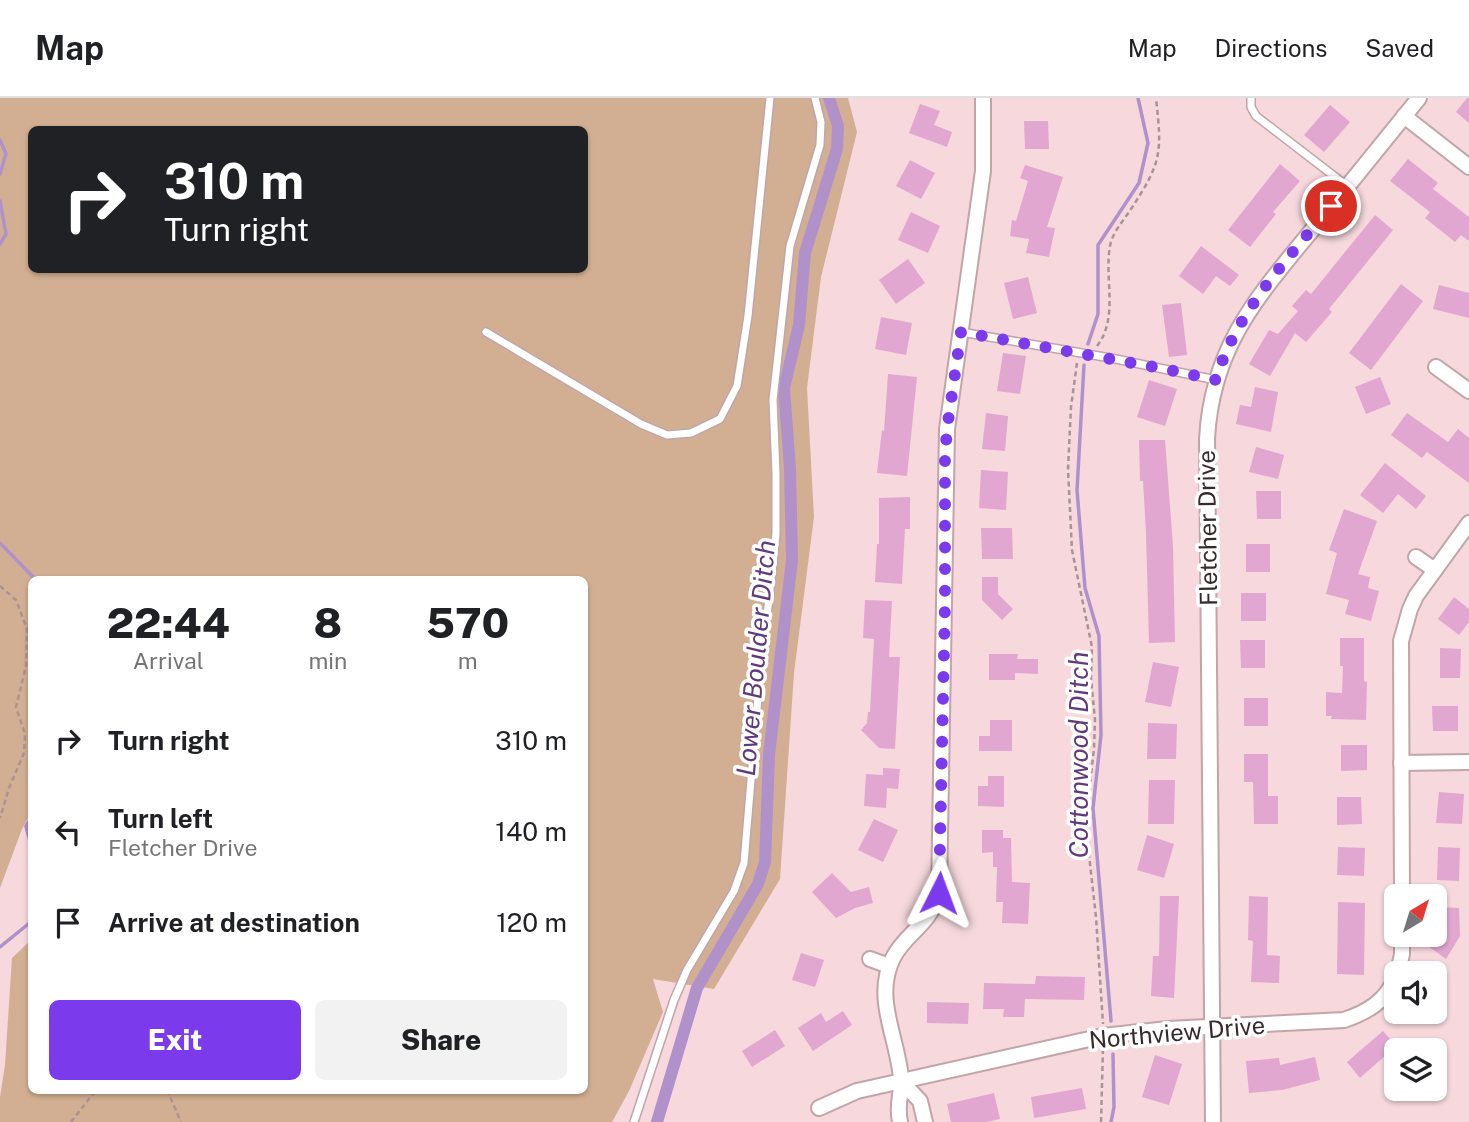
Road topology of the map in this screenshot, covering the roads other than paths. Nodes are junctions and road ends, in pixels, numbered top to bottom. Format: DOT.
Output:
graph roads {
  1 [pos="770,98"];
  2 [pos="815,98"];
  3 [pos="983,98"];
  4 [pos="1251,98"];
  5 [pos="1419,98"];
  6 [pos="1404,116"];
  7 [pos="1469,167"];
  8 [pos="1348,186"];
  9 [pos="486,332"];
  10 [pos="961,332"];
  11 [pos="1436,367"];
  12 [pos="1216,380"];
  13 [pos="1469,391"];
  14 [pos="1469,523"];
  15 [pos="1416,557"];
  16 [pos="1435,570"];
  17 [pos="1469,762"];
  18 [pos="1401,764"];
  19 [pos="1402,884"];
  20 [pos="870,959"];
  21 [pos="889,967"];
  22 [pos="1384,996"];
  23 [pos="1212,1027"];
  24 [pos="901,1081"];
  25 [pos="819,1108"];
  26 [pos="634,1122"];
  27 [pos="900,1122"];
  28 [pos="925,1122"];
  29 [pos="1213,1122"];
  1 -- 9 [label="lane"];
  2 -- 26 [label="lane"];
  3 -- 10 [label="street"];
  4 -- 8 [label="lane"];
  5 -- 6 [label="street, Fletcher Drive"];
  6 -- 7 [label="street"];
  6 -- 8 [label="street, Fletcher Drive"];
  8 -- 12 [label="street, Fletcher Drive"];
  10 -- 12 [label="lane"];
  10 -- 21 [label="street"];
  11 -- 13 [label="street"];
  12 -- 23 [label="street, Fletcher Drive"];
  14 -- 16 [label="street"];
  15 -- 16 [label="street"];
  16 -- 18 [label="street"];
  17 -- 18 [label="street"];
  18 -- 19 [label="street"];
  20 -- 21 [label="street"];
  21 -- 24 [label="street"];
  22 -- 23 [label="street, Northview Drive"];
  23 -- 24 [label="street, Northview Drive"];
  23 -- 29 [label="street, Fletcher Drive"];
  24 -- 25 [label="street, Northview Drive"];
  24 -- 27 [label="street"];
  24 -- 28 [label="street"];
}
